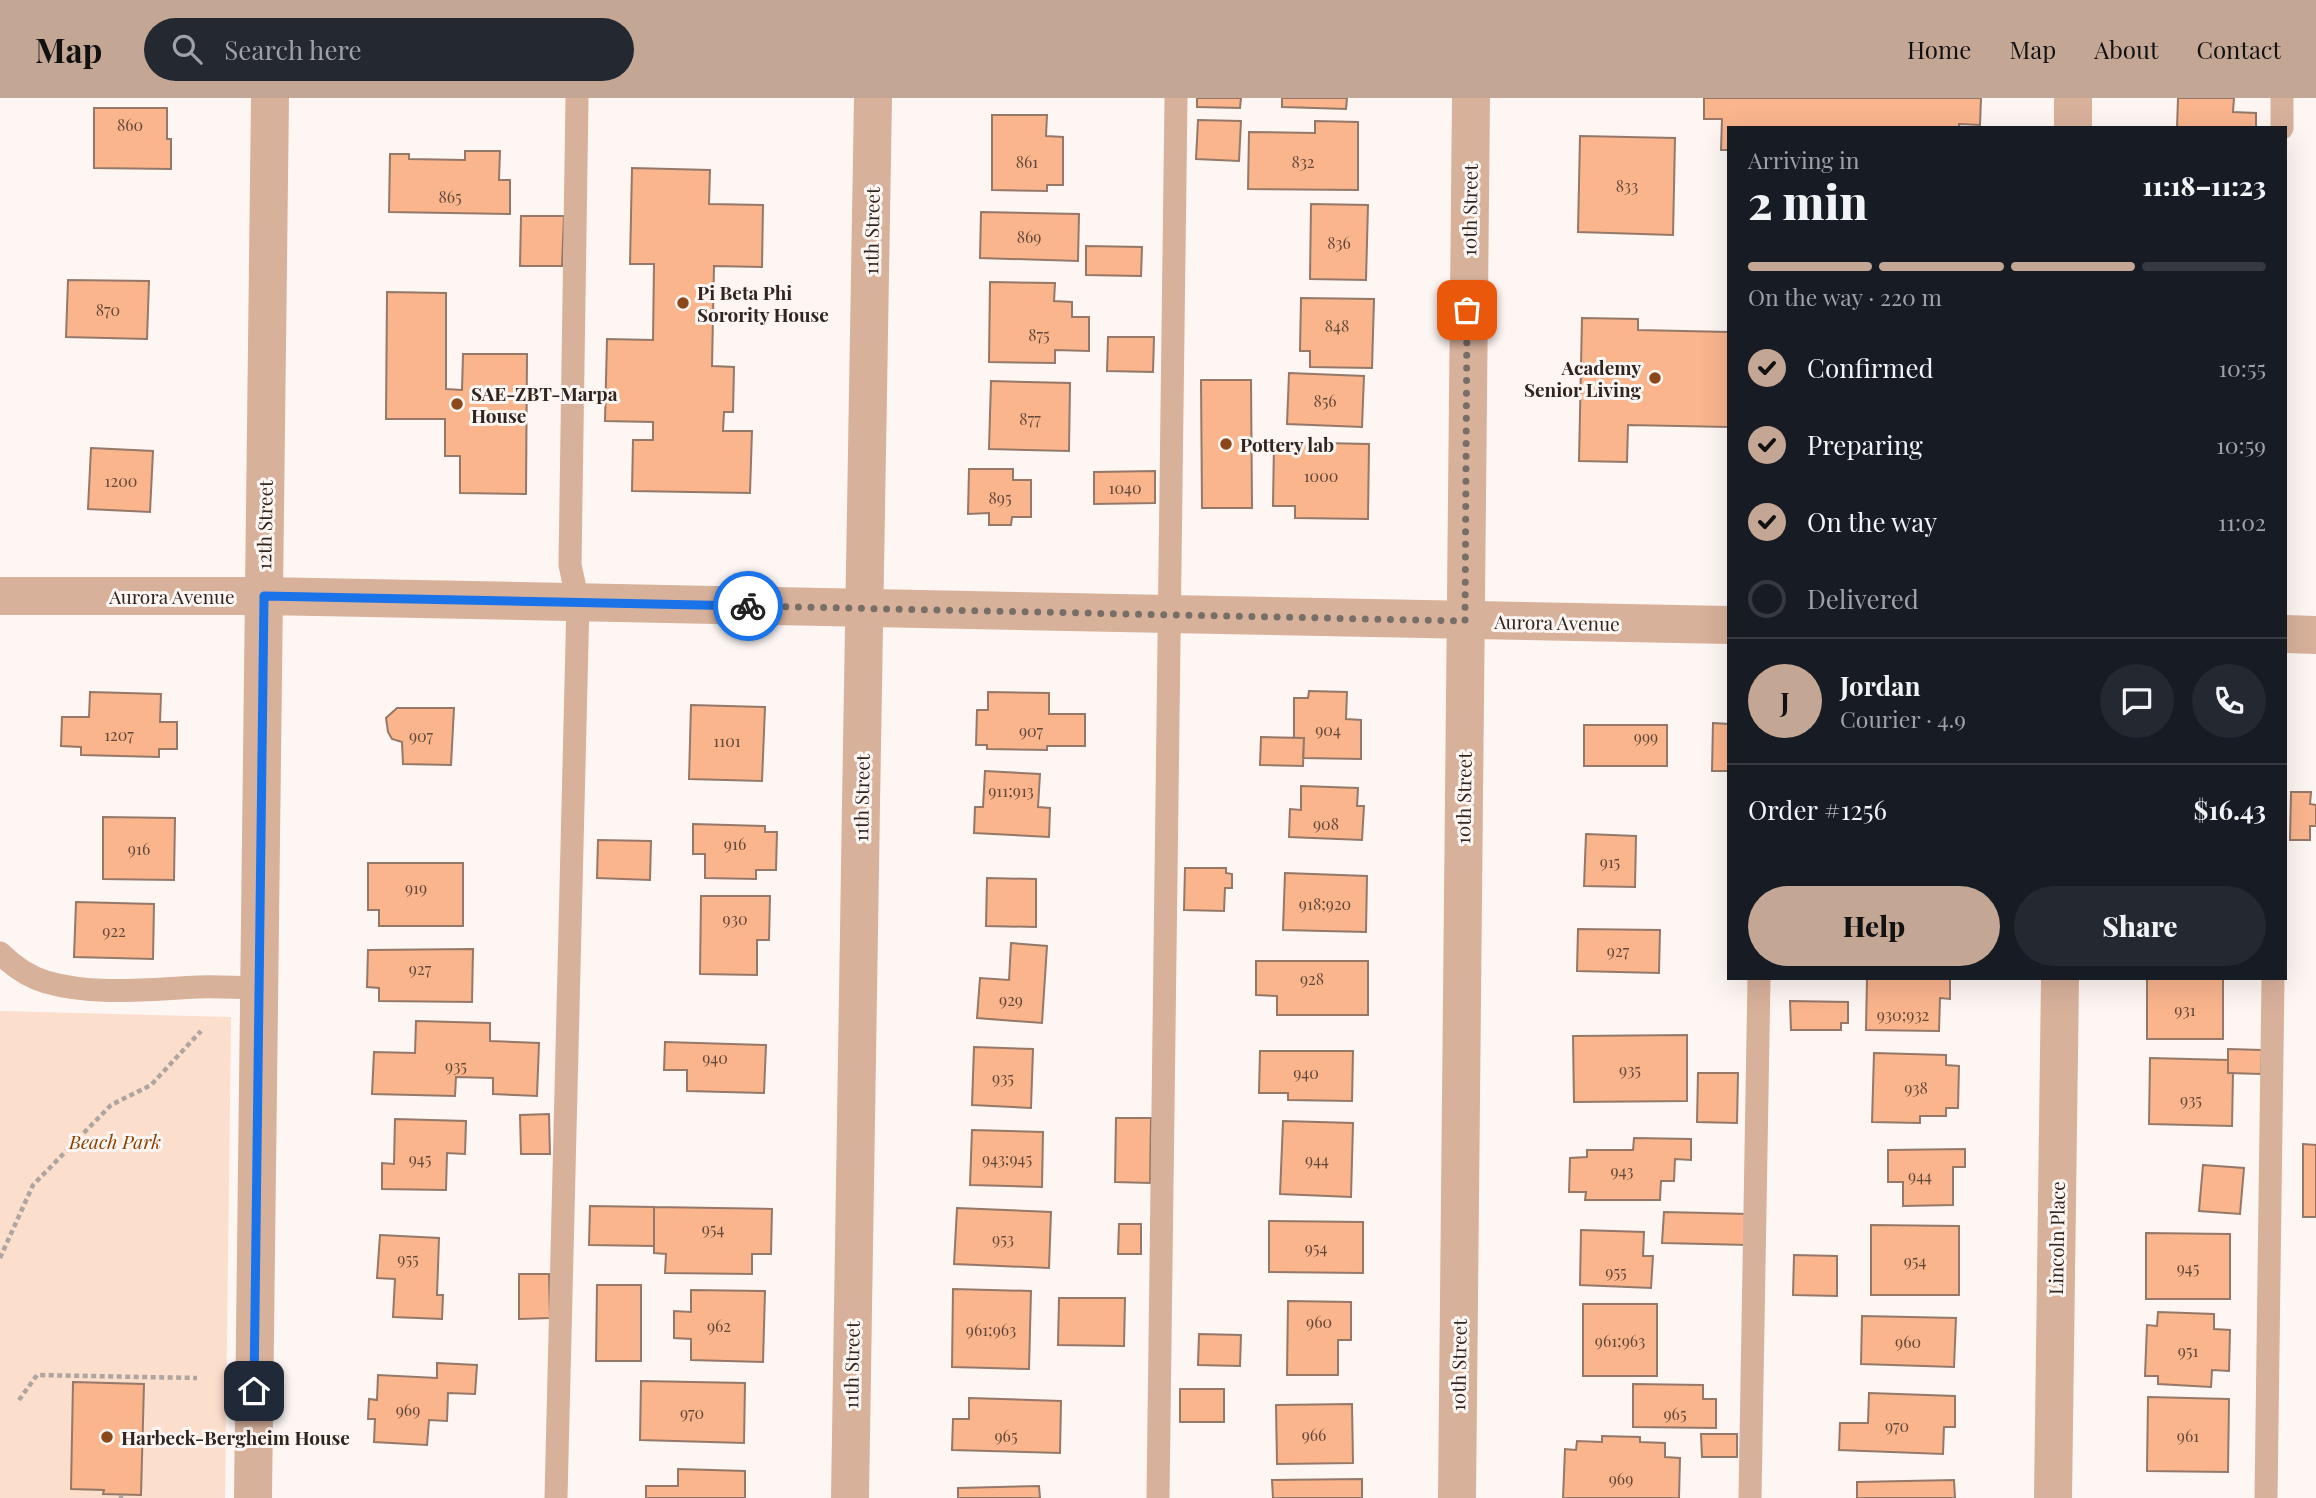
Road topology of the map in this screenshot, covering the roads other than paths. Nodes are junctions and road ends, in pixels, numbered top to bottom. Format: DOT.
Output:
graph roads {
  1 [pos="270,98"];
  2 [pos="578,98"];
  3 [pos="873,98"];
  4 [pos="1176,98"];
  5 [pos="1471,98"];
  6 [pos="2073,98"];
  7 [pos="2282,98"];
  8 [pos="2073,126"];
  9 [pos="2282,126"];
  10 [pos="0,596"];
  11 [pos="264,596"];
  12 [pos="578,602"];
  13 [pos="865,608"];
  14 [pos="1169,613"];
  15 [pos="1465,621"];
  16 [pos="1727,625"];
  17 [pos="2287,634"];
  18 [pos="2316,635"];
  19 [pos="0,953"];
  20 [pos="1759,980"];
  21 [pos="2060,980"];
  22 [pos="2273,980"];
  23 [pos="258,988"];
  24 [pos="253,1498"];
  25 [pos="556,1498"];
  26 [pos="850,1498"];
  27 [pos="1158,1498"];
  28 [pos="1457,1498"];
  29 [pos="1750,1498"];
  30 [pos="2053,1498"];
  31 [pos="2266,1498"];
  1 -- 11 [label="street, 12th Street"];
  2 -- 12 [label="lane"];
  3 -- 13 [label="street, 11th Street"];
  4 -- 14 [label="lane"];
  5 -- 15 [label="street, 10th Street"];
  6 -- 8 [label="street"];
  7 -- 9 [label="lane"];
  10 -- 11 [label="street, Aurora Avenue"];
  11 -- 12 [label="street, Aurora Avenue"];
  11 -- 23 [label="street, 12th Street"];
  12 -- 13 [label="street, Aurora Avenue"];
  12 -- 25 [label="lane"];
  13 -- 14 [label="street, Aurora Avenue"];
  13 -- 26 [label="street, 11th Street"];
  14 -- 15 [label="street, Aurora Avenue"];
  14 -- 27 [label="lane"];
  15 -- 16 [label="street, Aurora Avenue"];
  15 -- 28 [label="street, 10th Street"];
  17 -- 18 [label="street"];
  19 -- 23 [label="lane"];
  20 -- 29 [label="lane"];
  21 -- 30 [label="street, Lincoln Place"];
  22 -- 31 [label="lane"];
  23 -- 24 [label="street, 12th Street"];
}
